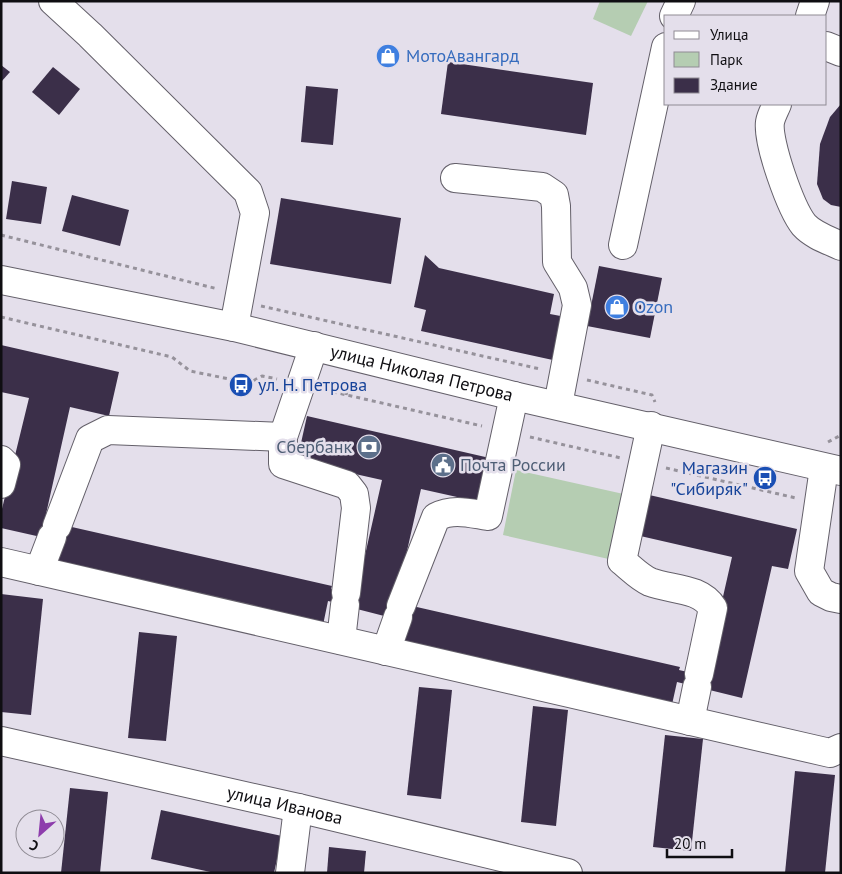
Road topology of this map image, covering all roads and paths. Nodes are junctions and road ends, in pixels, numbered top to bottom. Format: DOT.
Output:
graph roads {
  1 [pos="53,1"];
  2 [pos="680,1"];
  3 [pos="815,1"];
  4 [pos="674,15"];
  5 [pos="810,15"];
  6 [pos="827,46"];
  7 [pos="841,52"];
  8 [pos="664,56"];
  9 [pos="777,105"];
  10 [pos="455,178"];
  11 [pos="1,236"];
  12 [pos="623,245"];
  13 [pos="841,246"];
  14 [pos="1,280"];
  15 [pos="239,301"];
  16 [pos="1,317"];
  17 [pos="234,327"];
  18 [pos="314,346"];
  19 [pos="564,375"];
  20 [pos="301,385"];
  21 [pos="514,396"];
  22 [pos="558,405"];
  23 [pos="653,415"];
  24 [pos="506,432"];
  25 [pos="841,435"];
  26 [pos="283,437"];
  27 [pos="1,460"];
  28 [pos="830,461"];
  29 [pos="643,463"];
  30 [pos="1,484"];
  31 [pos="819,503"];
  32 [pos="1,562"];
  33 [pos="39,571"];
  34 [pos="841,599"];
  35 [pos="341,640"];
  36 [pos="386,651"];
  37 [pos="690,721"];
  38 [pos="1,741"];
  39 [pos="841,748"];
  40 [pos="298,808"];
  41 [pos="290,873"];
  42 [pos="568,873"];
  1 -- 15 [label="main road"];
  2 -- 4 [label="main road"];
  3 -- 5 [label="main road"];
  6 -- 7 [label="main road"];
  8 -- 12 [label="main road"];
  9 -- 13 [label="main road"];
  10 -- 19 [label="main road"];
  11 -- 15 [label="path"];
  14 -- 17 [label="main road, улица Николая Петрова"];
  15 -- 17 [label="main road"];
  15 -- 19 [label="path"];
  16 -- 20 [label="path"];
  17 -- 18 [label="main road, улица Николая Петрова"];
  18 -- 20 [label="main road"];
  18 -- 21 [label="main road, улица Николая Петрова"];
  19 -- 22 [label="main road"];
  19 -- 23 [label="path"];
  20 -- 24 [label="path"];
  20 -- 26 [label="main road"];
  21 -- 22 [label="main road, улица Николая Петрова"];
  21 -- 24 [label="main road"];
  22 -- 23 [label="main road, улица Николая Петрова"];
  23 -- 28 [label="main road, улица Николая Петрова"];
  23 -- 29 [label="main road"];
  24 -- 29 [label="path"];
  24 -- 36 [label="main road"];
  25 -- 28 [label="path"];
  26 -- 33 [label="main road"];
  26 -- 35 [label="main road"];
  27 -- 30 [label="main road"];
  28 -- 31 [label="main road"];
  29 -- 31 [label="path"];
  29 -- 37 [label="main road"];
  31 -- 34 [label="main road"];
  32 -- 33 [label="main road"];
  33 -- 35 [label="main road"];
  35 -- 36 [label="main road"];
  36 -- 37 [label="main road"];
  37 -- 39 [label="main road"];
  38 -- 40 [label="main road, улица Иванова"];
  40 -- 41 [label="main road"];
  40 -- 42 [label="main road, улица Иванова"];
}
